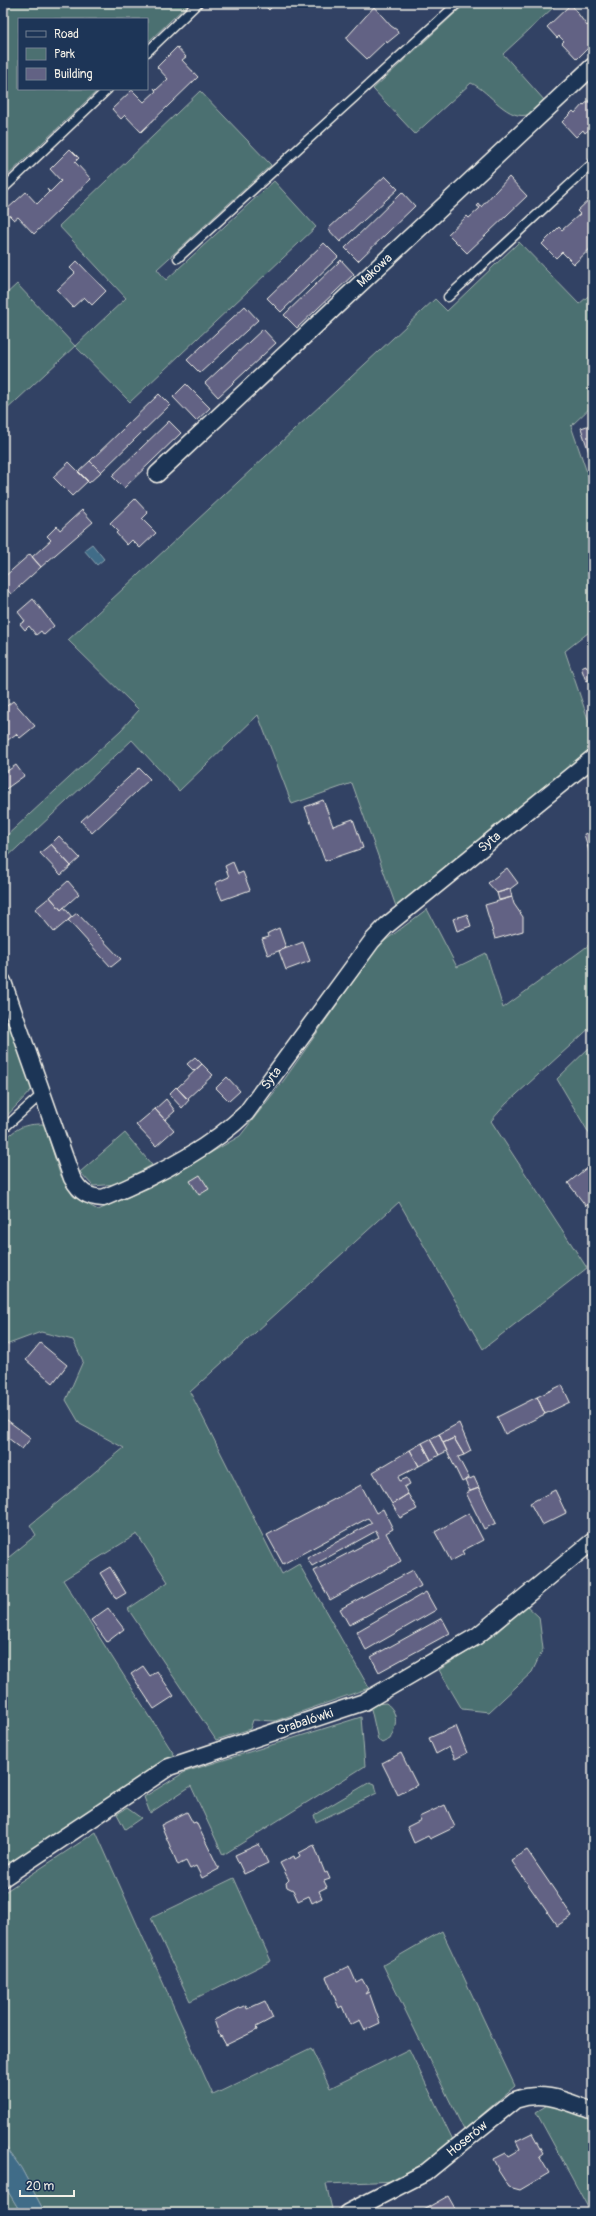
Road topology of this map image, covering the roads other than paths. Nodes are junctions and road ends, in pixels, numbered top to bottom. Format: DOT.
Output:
graph roads {
  1 [pos="198,3"];
  2 [pos="458,3"];
  3 [pos="148,51"];
  4 [pos="593,66"];
  5 [pos="107,90"];
  6 [pos="593,164"];
  7 [pos="3,189"];
  8 [pos="178,258"];
  9 [pos="448,297"];
  10 [pos="157,474"];
  11 [pos="593,758"];
  12 [pos="3,982"];
  13 [pos="6,999"];
  14 [pos="42,1094"];
  15 [pos="3,1129"];
  16 [pos="593,1541"];
  17 [pos="3,1878"];
  18 [pos="593,2111"];
  19 [pos="347,2213"];
  1 -- 3 [label="lane"];
  2 -- 8 [label="lane"];
  4 -- 10 [label="street, Makowa"];
  5 -- 7 [label="lane"];
  6 -- 9 [label="lane"];
  11 -- 14 [label="street, Syta"];
  12 -- 13 [label="street, Syta"];
  13 -- 14 [label="street, Syta"];
  14 -- 15 [label="lane"];
  16 -- 17 [label="street, Grabalówki"];
  18 -- 19 [label="street, Hoserów"];
}
